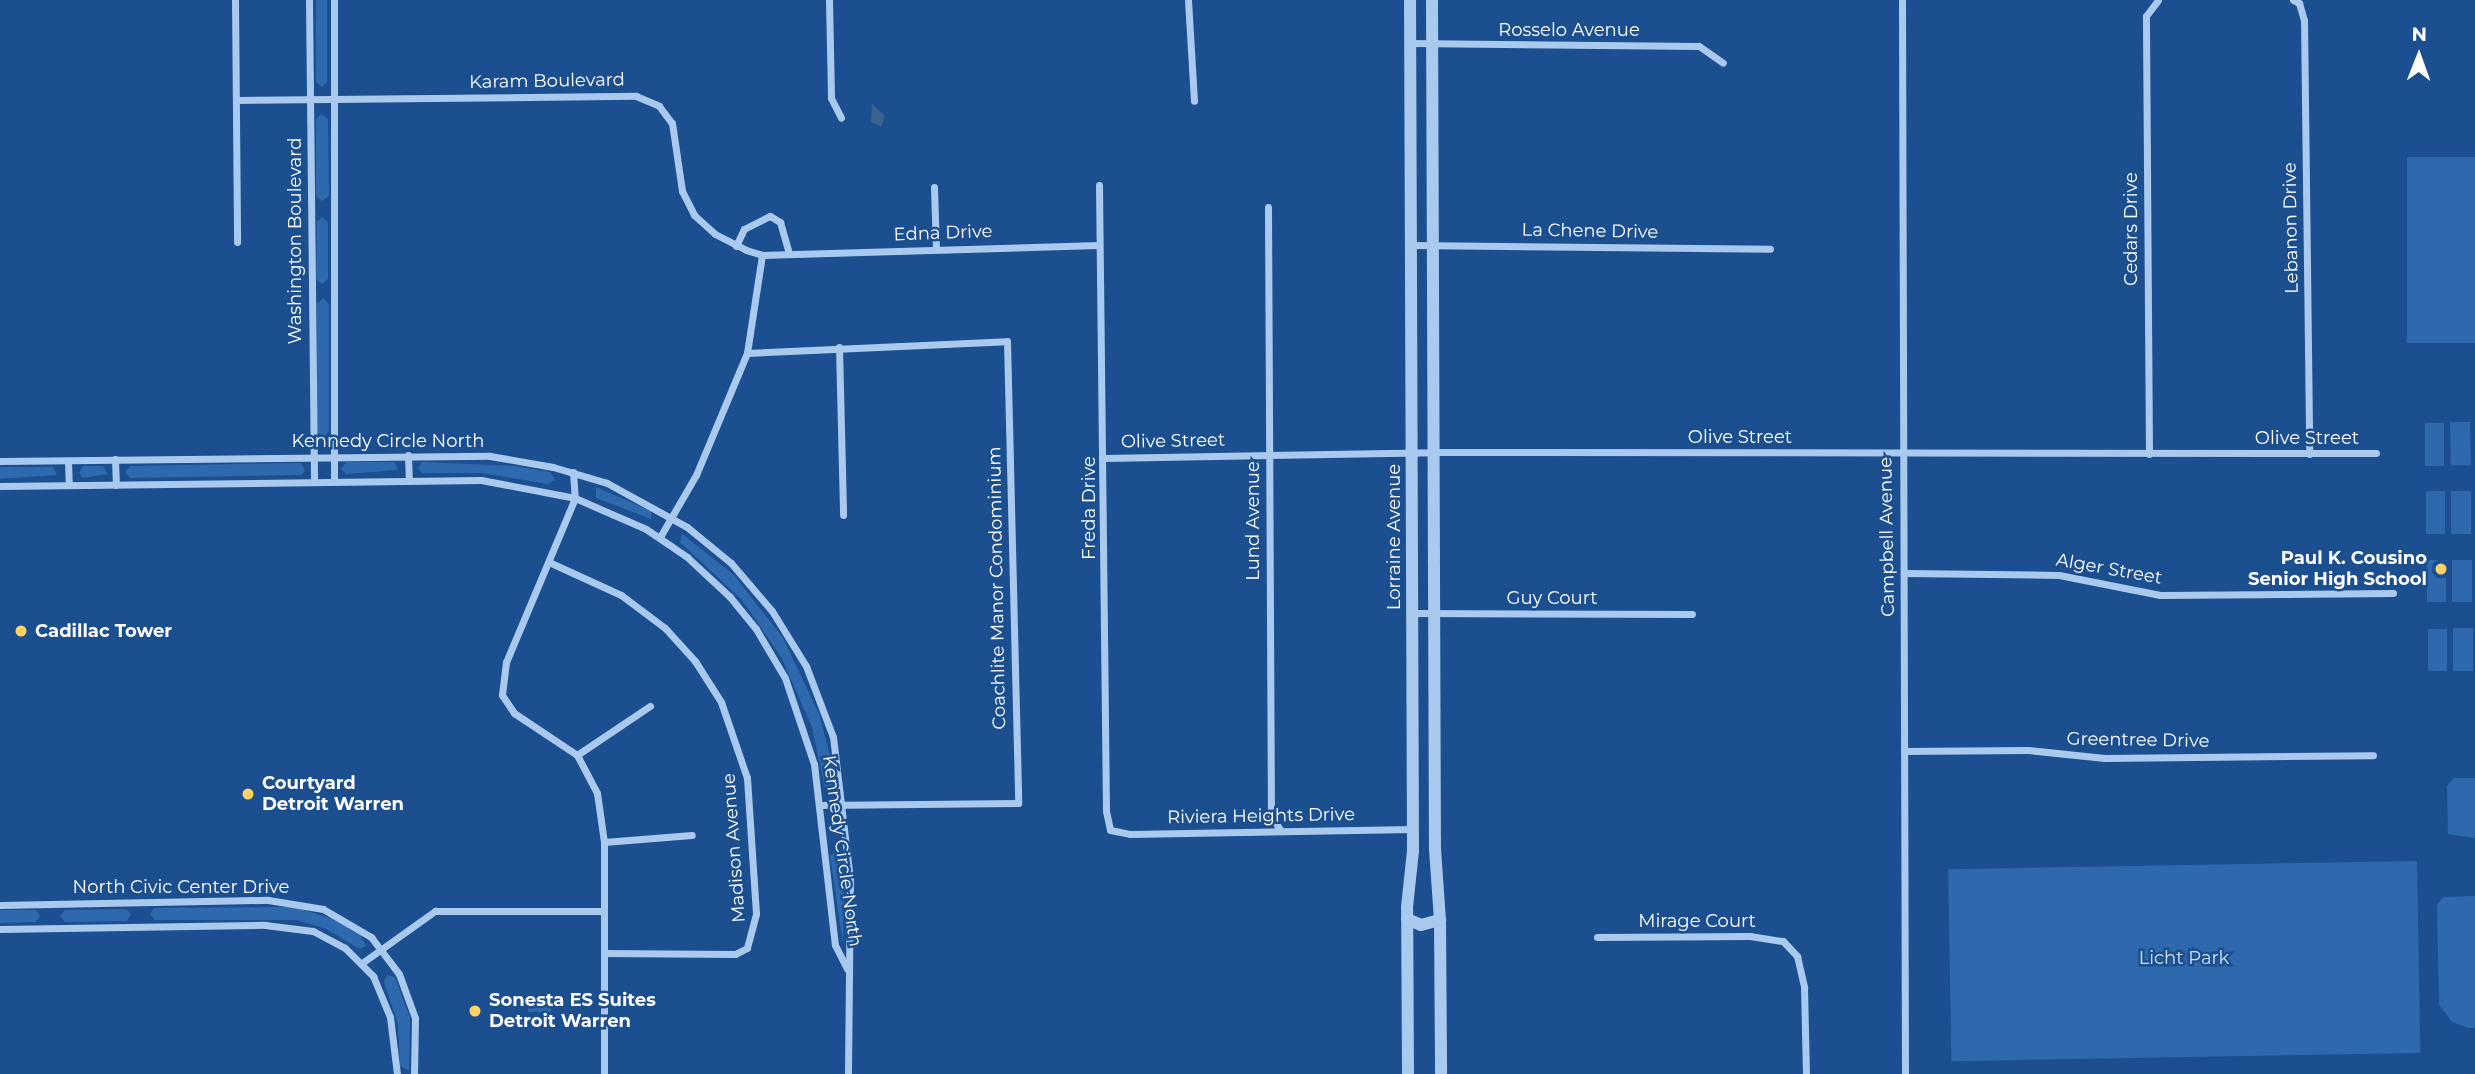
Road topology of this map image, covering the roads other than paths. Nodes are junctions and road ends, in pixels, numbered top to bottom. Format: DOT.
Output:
graph roads {
  1 [pos="236,0"];
  2 [pos="309,0"];
  3 [pos="334,0"];
  4 [pos="830,0"];
  5 [pos="1188,0"];
  6 [pos="1410,0"];
  7 [pos="1432,0"];
  8 [pos="1902,0"];
  9 [pos="2158,0"];
  10 [pos="2296,1"];
  11 [pos="1410,43"];
  12 [pos="1433,43"];
  13 [pos="1723,63"];
  14 [pos="236,100"];
  15 [pos="310,100"];
  16 [pos="335,100"];
  17 [pos="1194,101"];
  18 [pos="841,118"];
  19 [pos="1100,185"];
  20 [pos="934,187"];
  21 [pos="1268,207"];
  22 [pos="237,242"];
  23 [pos="1099,245"];
  24 [pos="1411,245"];
  25 [pos="1433,245"];
  26 [pos="736,246"];
  27 [pos="1770,248"];
  28 [pos="936,249"];
  29 [pos="789,254"];
  30 [pos="762,255"];
  31 [pos="839,347"];
  32 [pos="747,353"];
  33 [pos="1902,452"];
  34 [pos="1411,453"];
  35 [pos="1434,453"];
  36 [pos="2376,453"];
  37 [pos="2149,454"];
  38 [pos="2309,454"];
  39 [pos="408,455"];
  40 [pos="336,456"];
  41 [pos="1268,456"];
  42 [pos="312,457"];
  43 [pos="1104,458"];
  44 [pos="115,459"];
  45 [pos="0,461"];
  46 [pos="68,461"];
  47 [pos="573,472"];
  48 [pos="409,480"];
  49 [pos="314,481"];
  50 [pos="334,481"];
  51 [pos="69,485"];
  52 [pos="116,485"];
  53 [pos="0,486"];
  54 [pos="575,498"];
  55 [pos="843,515"];
  56 [pos="673,518"];
  57 [pos="660,537"];
  58 [pos="551,563"];
  59 [pos="1904,573"];
  60 [pos="2393,593"];
  61 [pos="1435,612"];
  62 [pos="1412,613"];
  63 [pos="1692,614"];
  64 [pos="650,706"];
  65 [pos="1904,751"];
  66 [pos="577,755"];
  67 [pos="2373,755"];
  68 [pos="843,804"];
  69 [pos="819,805"];
  70 [pos="1413,829"];
  71 [pos="1110,830"];
  72 [pos="1281,831"];
  73 [pos="692,835"];
  74 [pos="604,842"];
  75 [pos="0,905"];
  76 [pos="604,911"];
  77 [pos="1407,919"];
  78 [pos="1440,920"];
  79 [pos="0,929"];
  80 [pos="1597,937"];
  81 [pos="381,948"];
  82 [pos="604,953"];
  83 [pos="362,963"];
  84 [pos="847,970"];
  85 [pos="397,1074"];
  86 [pos="414,1074"];
  87 [pos="604,1074"];
  88 [pos="848,1074"];
  89 [pos="1408,1074"];
  90 [pos="1441,1074"];
  91 [pos="1806,1074"];
  92 [pos="1905,1074"];
  1 -- 14 [label="street"];
  2 -- 15 [label="street, Washington Boulevard"];
  3 -- 16 [label="street"];
  4 -- 18 [label="street"];
  5 -- 17 [label="street"];
  6 -- 11 [label="street, Lorraine Avenue"];
  7 -- 12 [label="street"];
  8 -- 33 [label="street, Campbell Avenue"];
  9 -- 37 [label="street, Cedars Drive"];
  10 -- 38 [label="street, Lebanon Drive"];
  11 -- 12 [label="street, Rosselo Avenue"];
  11 -- 24 [label="street, Lorraine Avenue"];
  12 -- 13 [label="street, Rosselo Avenue"];
  12 -- 25 [label="street"];
  14 -- 15 [label="street, Karam Boulevard"];
  14 -- 22 [label="street"];
  15 -- 16 [label="street, Karam Boulevard"];
  15 -- 42 [label="street, Washington Boulevard"];
  16 -- 26 [label="street, Karam Boulevard"];
  16 -- 40 [label="street"];
  19 -- 23 [label="street, Freda Drive"];
  20 -- 28 [label="street"];
  21 -- 41 [label="street, Lund Avenue"];
  23 -- 28 [label="street, Edna Drive"];
  23 -- 43 [label="street, Freda Drive"];
  24 -- 25 [label="street, La Chene Drive"];
  24 -- 34 [label="street, Lorraine Avenue"];
  25 -- 27 [label="street, La Chene Drive"];
  25 -- 35 [label="street"];
  26 -- 29 [label="street"];
  26 -- 30 [label="street, Karam Boulevard"];
  28 -- 29 [label="street, Edna Drive"];
  29 -- 30 [label="street, Edna Drive"];
  30 -- 32 [label="street"];
  31 -- 32 [label="street, Coachlite Manor Condominium"];
  31 -- 55 [label="street"];
  31 -- 68 [label="street, Coachlite Manor Condominium"];
  32 -- 56 [label="street"];
  33 -- 35 [label="street, Olive Street"];
  33 -- 37 [label="street, Olive Street"];
  33 -- 59 [label="street, Campbell Avenue"];
  34 -- 35 [label="street, Olive Street"];
  34 -- 41 [label="street, Olive Street"];
  34 -- 62 [label="street, Lorraine Avenue"];
  35 -- 61 [label="street"];
  36 -- 38 [label="street, Olive Street"];
  37 -- 38 [label="street, Olive Street"];
  39 -- 40 [label="street, Kennedy Circle North"];
  39 -- 47 [label="street, Kennedy Circle North"];
  39 -- 48 [label="street"];
  40 -- 42 [label="street, Kennedy Circle North"];
  40 -- 50 [label="street"];
  41 -- 43 [label="street, Olive Street"];
  41 -- 72 [label="street, Lund Avenue"];
  42 -- 44 [label="street, Kennedy Circle North"];
  42 -- 49 [label="street, Washington Boulevard"];
  43 -- 71 [label="street, Freda Drive"];
  44 -- 46 [label="street, Kennedy Circle North"];
  44 -- 52 [label="street"];
  45 -- 46 [label="street, Kennedy Circle North"];
  46 -- 51 [label="street"];
  47 -- 54 [label="street"];
  47 -- 56 [label="street, Kennedy Circle North"];
  48 -- 50 [label="street, Kennedy Circle North"];
  48 -- 54 [label="street, Kennedy Circle North"];
  49 -- 50 [label="street, Kennedy Circle North"];
  49 -- 52 [label="street, Kennedy Circle North"];
  51 -- 52 [label="street, Kennedy Circle North"];
  51 -- 53 [label="street, Kennedy Circle North"];
  54 -- 57 [label="street, Kennedy Circle North"];
  54 -- 58 [label="street"];
  56 -- 57 [label="street"];
  56 -- 68 [label="street, Kennedy Circle North"];
  57 -- 69 [label="street, Kennedy Circle North"];
  58 -- 66 [label="street"];
  58 -- 82 [label="street, Madison Avenue"];
  59 -- 60 [label="street, Alger Street"];
  59 -- 65 [label="street, Campbell Avenue"];
  61 -- 62 [label="street, Guy Court"];
  61 -- 63 [label="street, Guy Court"];
  61 -- 78 [label="street"];
  62 -- 70 [label="street, Lorraine Avenue"];
  64 -- 66 [label="street"];
  65 -- 67 [label="street, Greentree Drive"];
  65 -- 92 [label="street, Campbell Avenue"];
  66 -- 74 [label="street"];
  68 -- 69 [label="street, Coachlite Manor Condominium"];
  68 -- 84 [label="street, Kennedy Circle North"];
  69 -- 84 [label="street, Kennedy Circle North"];
  70 -- 72 [label="street, Riviera Heights Drive"];
  70 -- 77 [label="street, Lorraine Avenue"];
  71 -- 72 [label="street, Riviera Heights Drive"];
  73 -- 74 [label="street"];
  74 -- 76 [label="street"];
  75 -- 81 [label="street, North Civic Center Drive"];
  76 -- 81 [label="street"];
  76 -- 82 [label="street"];
  77 -- 78 [label="street"];
  77 -- 89 [label="street, Lorraine Avenue"];
  78 -- 90 [label="street"];
  79 -- 83 [label="street"];
  80 -- 91 [label="street, Mirage Court"];
  81 -- 83 [label="street"];
  81 -- 86 [label="street, North Civic Center Drive"];
  82 -- 87 [label="street"];
  83 -- 85 [label="street"];
  84 -- 88 [label="street, Kennedy Circle North"];
}
